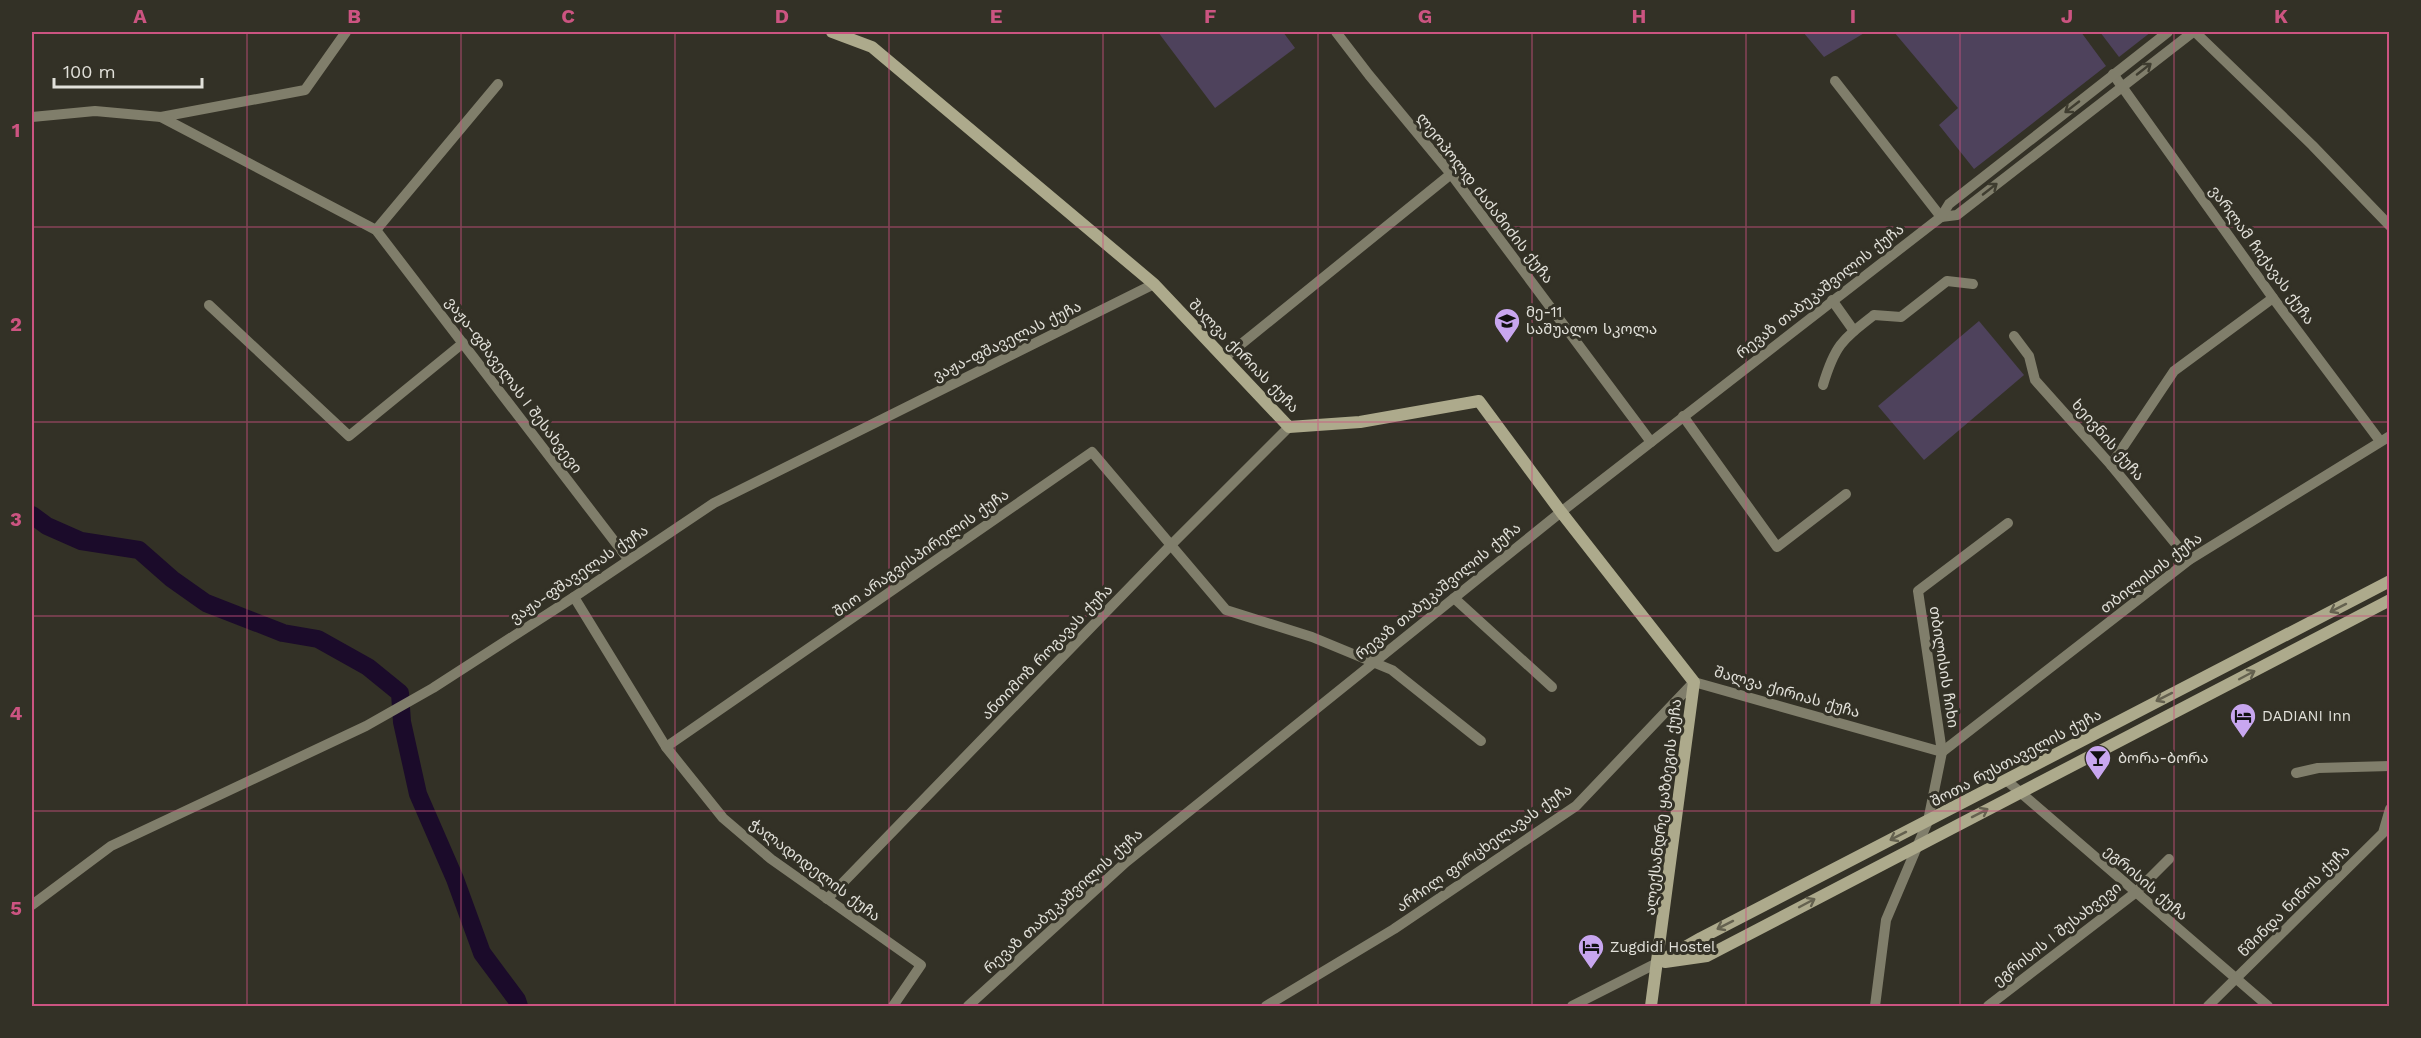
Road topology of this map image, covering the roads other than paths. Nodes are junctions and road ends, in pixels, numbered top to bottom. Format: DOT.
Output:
graph roads {
  1 [pos="346,32"];
  2 [pos="832,32"];
  3 [pos="1336,32"];
  4 [pos="2168,32"];
  5 [pos="2194,32"];
  6 [pos="2113,74"];
  7 [pos="1834,81"];
  8 [pos="498,84"];
  9 [pos="2122,86"];
  10 [pos="32,117"];
  11 [pos="161,117"];
  12 [pos="1450,174"];
  13 [pos="1941,217"];
  14 [pos="2390,226"];
  15 [pos="376,230"];
  16 [pos="1154,284"];
  17 [pos="1973,284"];
  18 [pos="2273,298"];
  19 [pos="1832,300"];
  20 [pos="208,305"];
  21 [pos="1854,331"];
  22 [pos="2014,336"];
  23 [pos="463,343"];
  24 [pos="1224,358"];
  25 [pos="1823,385"];
  26 [pos="1683,416"];
  27 [pos="1289,427"];
  28 [pos="2385,438"];
  29 [pos="1651,442"];
  30 [pos="2111,465"];
  31 [pos="1846,494"];
  32 [pos="1561,512"];
  33 [pos="2007,523"];
  34 [pos="1170,546"];
  35 [pos="628,559"];
  36 [pos="2189,560"];
  37 [pos="2390,581"];
  38 [pos="574,597"];
  39 [pos="1454,598"];
  40 [pos="2390,600"];
  41 [pos="1374,662"];
  42 [pos="1694,682"];
  43 [pos="1552,687"];
  44 [pos="1481,741"];
  45 [pos="666,747"];
  46 [pos="1942,752"];
  47 [pos="2390,766"];
  48 [pos="2296,773"];
  49 [pos="2007,780"];
  50 [pos="2020,793"];
  51 [pos="2390,809"];
  52 [pos="1928,821"];
  53 [pos="1918,844"];
  54 [pos="2169,859"];
  55 [pos="2135,893"];
  56 [pos="827,899"];
  57 [pos="32,905"];
  58 [pos="1658,963"];
  59 [pos="2235,980"];
  60 [pos="893,1006"];
  61 [pos="968,1006"];
  62 [pos="1266,1006"];
  63 [pos="1572,1006"];
  64 [pos="1651,1006"];
  65 [pos="1875,1006"];
  66 [pos="1989,1006"];
  67 [pos="2208,1006"];
  68 [pos="2268,1006"];
  1 -- 11 [label="street"];
  2 -- 16 [label="street, შალვა ქირიას ქუჩა"];
  3 -- 12 [label="street, ლეოპოლდ ძაძამიძის ქუჩა"];
  4 -- 6 [label="street, რევაზ თაბუკაშვილის ქუჩა"];
  9 -- 5 [label="street, რევაზ თაბუკაშვილის ქუჩა, one-way"];
  5 -- 14 [label="street"];
  6 -- 9 [label="street, ვარლამ ჩიქავას ქუჩა"];
  6 -- 13 [label="street, რევაზ თაბუკაშვილის ქუჩა, one-way"];
  7 -- 13 [label="street"];
  8 -- 15 [label="street"];
  13 -- 9 [label="street, რევაზ თაბუკაშვილის ქუჩა, one-way"];
  9 -- 18 [label="street, ვარლამ ჩიქავას ქუჩა"];
  10 -- 11 [label="street"];
  11 -- 15 [label="street, ვაჟა-ფშაველას I შესახვევი"];
  12 -- 24 [label="street"];
  12 -- 29 [label="street, ლეოპოლდ ძაძამიძის ქუჩა"];
  13 -- 19 [label="street, რევაზ თაბუკაშვილის ქუჩა"];
  15 -- 23 [label="street, ვაჟა-ფშაველას I შესახვევი"];
  16 -- 24 [label="street, შალვა ქირიას ქუჩა"];
  16 -- 35 [label="street, ვაჟა-ფშაველას ქუჩა"];
  17 -- 21 [label="street"];
  18 -- 28 [label="street, ვარლამ ჩიქავას ქუჩა"];
  18 -- 30 [label="street"];
  19 -- 21 [label="street"];
  19 -- 26 [label="street, რევაზ თაბუკაშვილის ქუჩა"];
  20 -- 23 [label="street"];
  21 -- 25 [label="street"];
  22 -- 30 [label="street, ხეივნის ქუჩა"];
  23 -- 35 [label="street, ვაჟა-ფშაველას I შესახვევი"];
  24 -- 27 [label="street, შალვა ქირიას ქუჩა"];
  26 -- 29 [label="street, რევაზ თაბუკაშვილის ქუჩა"];
  26 -- 31 [label="street"];
  27 -- 32 [label="street, შალვა ქირიას ქუჩა"];
  27 -- 34 [label="street, ანთიმოზ როგავას ქუჩა"];
  28 -- 36 [label="street, თბილისის ქუჩა"];
  29 -- 32 [label="street, რევაზ თაბუკაშვილის ქუჩა"];
  30 -- 36 [label="street, ხეივნის ქუჩა"];
  32 -- 39 [label="street, რევაზ თაბუკაშვილის ქუჩა"];
  32 -- 42 [label="street, შალვა ქირიას ქუჩა"];
  33 -- 46 [label="street, თბილისის ჩიხი"];
  34 -- 41 [label="street"];
  34 -- 45 [label="street, შიო არაგვისპირელის ქუჩა"];
  34 -- 56 [label="street, ანთიმოზ როგავას ქუჩა"];
  35 -- 38 [label="street, ვაჟა-ფშაველას ქუჩა"];
  36 -- 46 [label="street, თბილისის ქუჩა"];
  37 -- 49 [label="street, შოთა რუსთაველის ქუჩა, one-way"];
  38 -- 45 [label="street, ჭალადიდელის ქუჩა"];
  38 -- 57 [label="street, ვაჟა-ფშაველას ქუჩა"];
  39 -- 41 [label="street, რევაზ თაბუკაშვილის ქუჩა"];
  39 -- 43 [label="street"];
  50 -- 40 [label="street, შოთა რუსთაველის ქუჩა, one-way"];
  41 -- 44 [label="street"];
  41 -- 61 [label="street, რევაზ თაბუკაშვილის ქუჩა"];
  42 -- 46 [label="street, შალვა ქირიას ქუჩა"];
  42 -- 58 [label="street, ალექსანდრე ყაზბეგის ქუჩა"];
  42 -- 62 [label="street, არჩილ ფირცხელავას ქუჩა"];
  45 -- 56 [label="street, ჭალადიდელის ქუჩა"];
  46 -- 52 [label="street"];
  47 -- 48 [label="street"];
  49 -- 50 [label="street, ეგრისის ქუჩა"];
  49 -- 52 [label="street, შოთა რუსთაველის ქუჩა"];
  53 -- 50 [label="street, შოთა რუსთაველის ქუჩა, one-way"];
  50 -- 55 [label="street, ეგრისის ქუჩა"];
  51 -- 59 [label="street, წმინდა ნინოს ქუჩა"];
  52 -- 53 [label="street"];
  52 -- 58 [label="street, შოთა რუსთაველის ქუჩა, one-way"];
  58 -- 53 [label="street, შოთა რუსთაველის ქუჩა, one-way"];
  53 -- 65 [label="street"];
  54 -- 55 [label="street, ეგრისის I შესახვევი"];
  55 -- 59 [label="street, ეგრისის ქუჩა"];
  55 -- 66 [label="street, ეგრისის I შესახვევი"];
  56 -- 60 [label="street, ჭალადიდელის ქუჩა"];
  58 -- 63 [label="street, შოთა რუსთაველის ქუჩა"];
  58 -- 64 [label="street, ალექსანდრე ყაზბეგის ქუჩა"];
  59 -- 67 [label="street, წმინდა ნინოს ქუჩა"];
  59 -- 68 [label="street, ეგრისის ქუჩა"];
}
